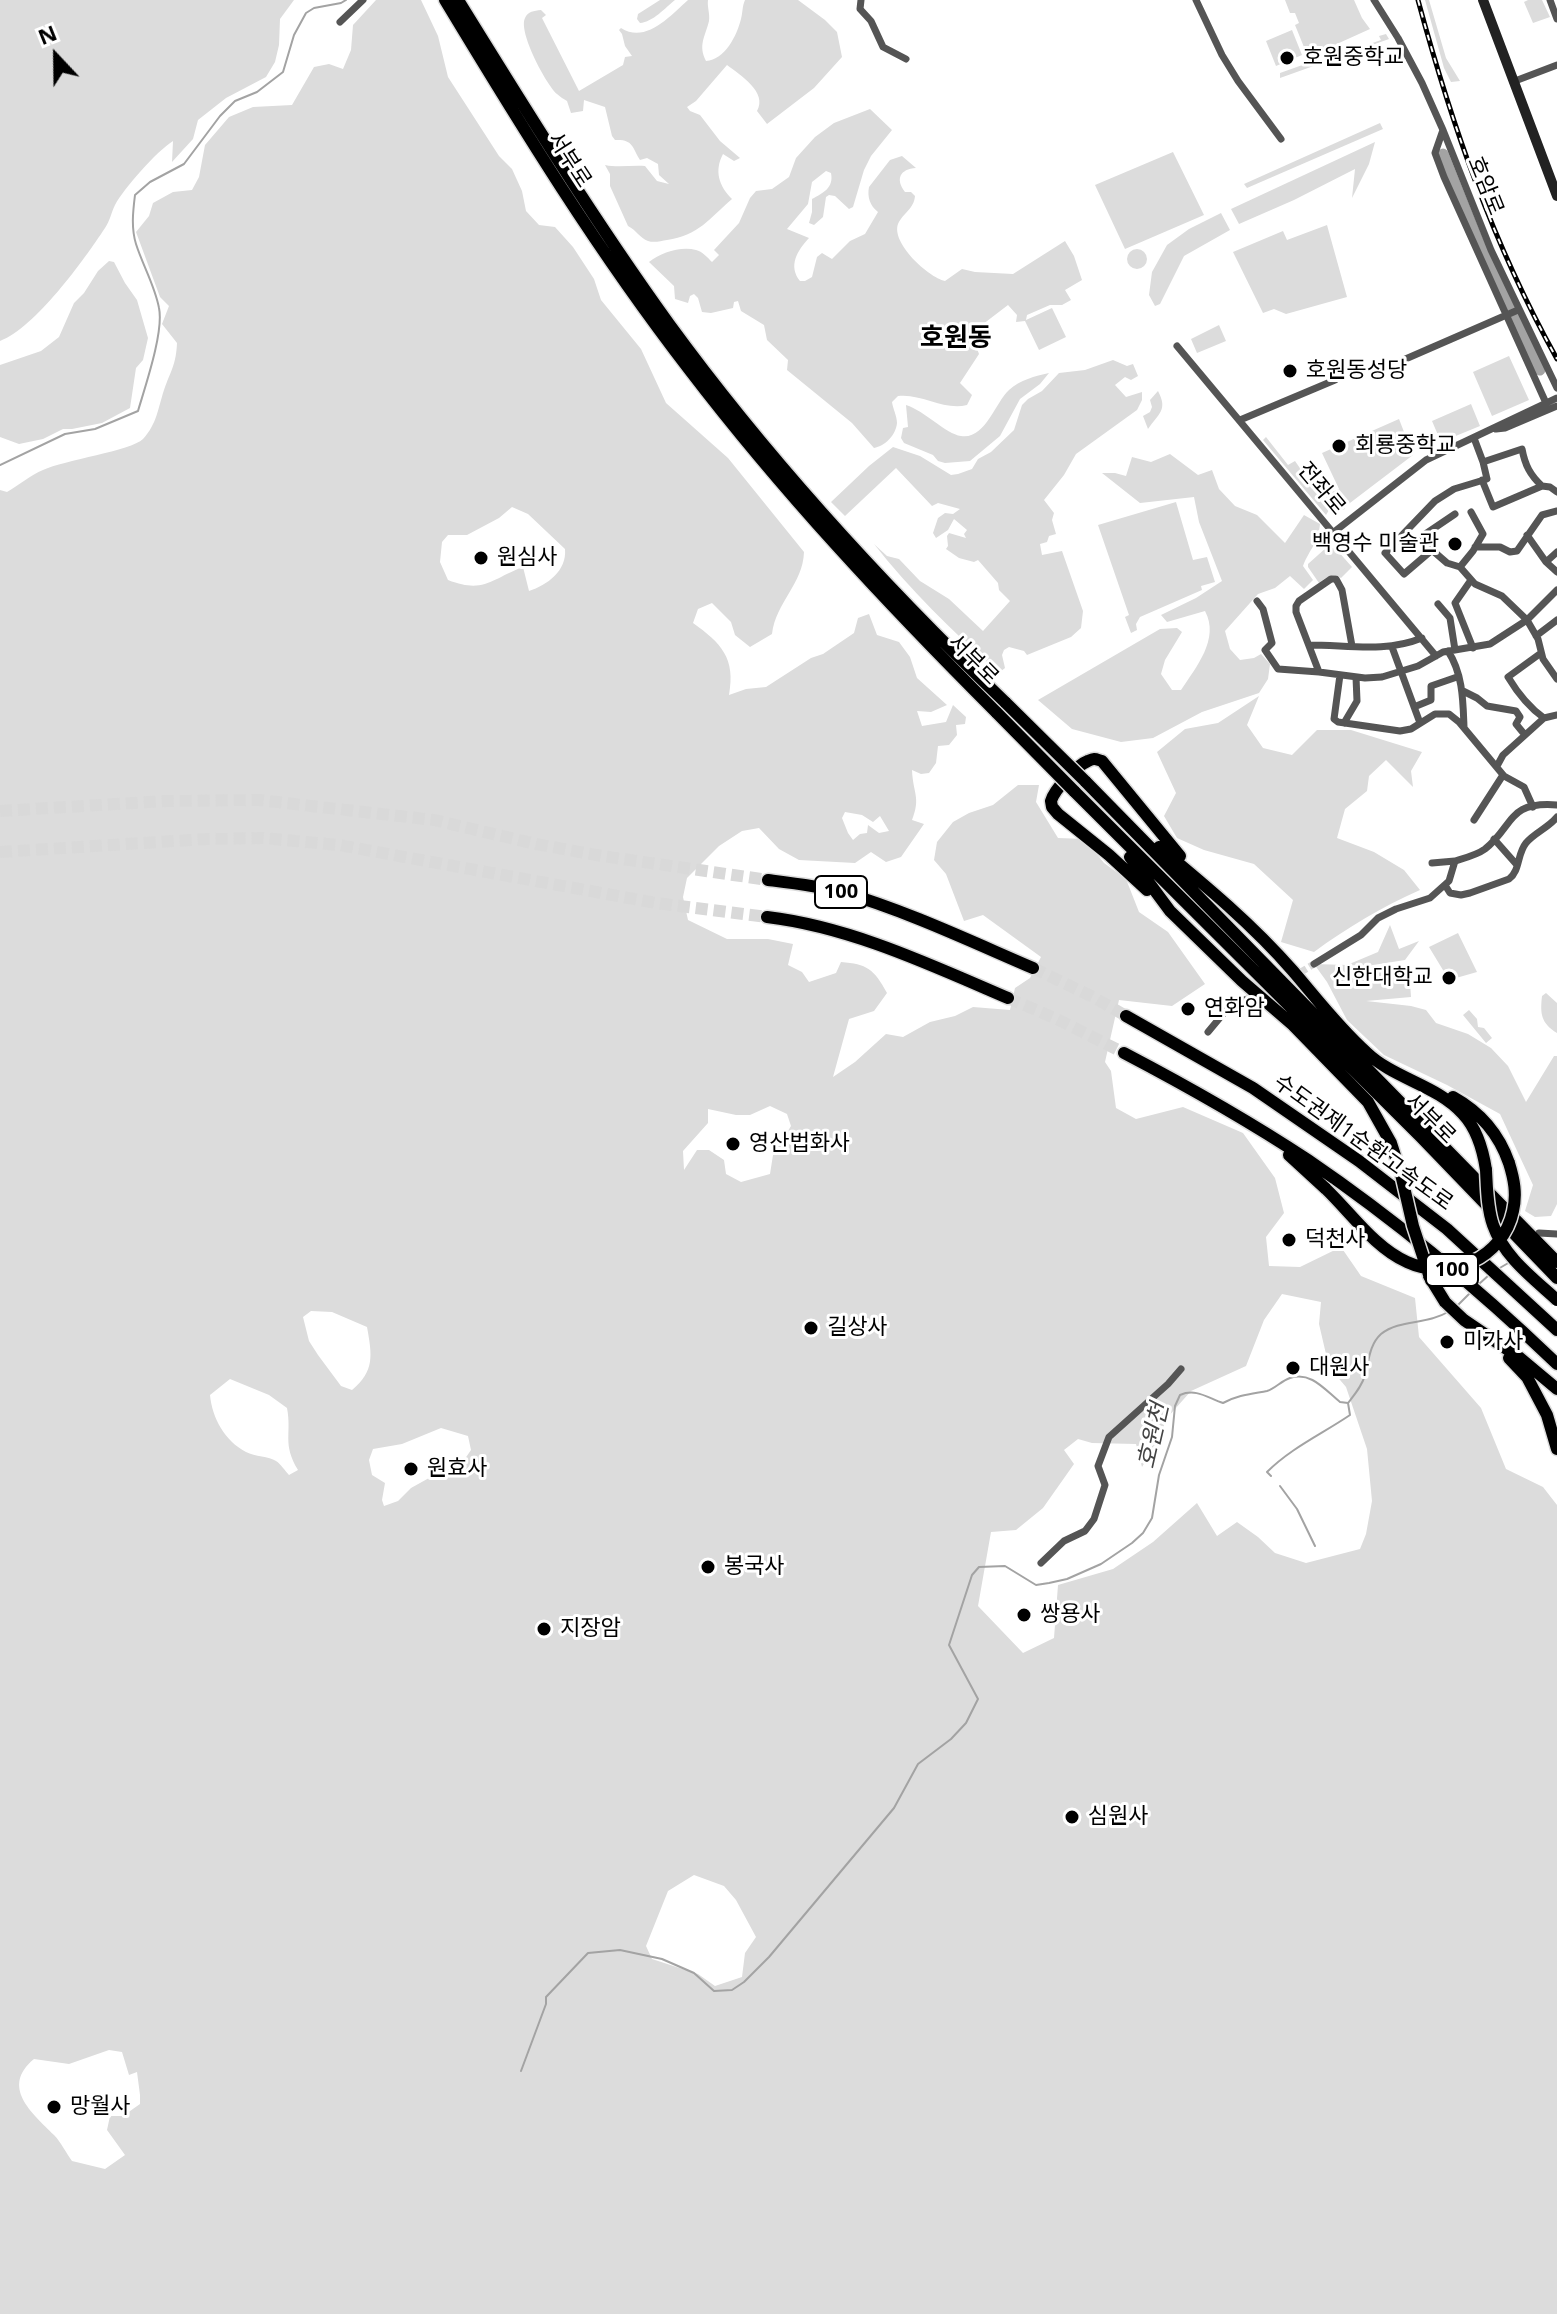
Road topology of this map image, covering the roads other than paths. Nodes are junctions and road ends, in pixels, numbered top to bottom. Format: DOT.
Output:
graph roads {
  1 [pos="363,0"];
  2 [pos="445,0"];
  3 [pos="458,0"];
  4 [pos="861,0"];
  5 [pos="1196,0"];
  6 [pos="1374,0"];
  7 [pos="1483,0"];
  8 [pos="1550,0"];
  9 [pos="1557,19"];
  10 [pos="340,22"];
  11 [pos="906,59"];
  12 [pos="1557,65"];
  13 [pos="1515,81"];
  14 [pos="1443,130"];
  15 [pos="1281,139"];
  16 [pos="1557,196"];
  17 [pos="1491,250"];
  18 [pos="1478,256"];
  19 [pos="1518,310"];
  20 [pos="1506,316"];
  21 [pos="1177,346"];
  22 [pos="1394,364"];
  23 [pos="1335,380"];
  24 [pos="1557,388"];
  25 [pos="1557,398"];
  26 [pos="1546,403"];
  27 [pos="1557,406"];
  28 [pos="1240,420"];
  29 [pos="1494,429"];
  30 [pos="1474,438"];
  31 [pos="1483,462"];
  32 [pos="1482,480"];
  33 [pos="1542,486"];
  34 [pos="1557,492"];
  35 [pos="1557,511"];
  36 [pos="1471,512"];
  37 [pos="1455,514"];
  38 [pos="1334,532"];
  39 [pos="1527,535"];
  40 [pos="1475,547"];
  41 [pos="1432,550"];
  42 [pos="1557,552"];
  43 [pos="1546,562"];
  44 [pos="1460,567"];
  45 [pos="1557,572"];
  46 [pos="1471,580"];
  47 [pos="1557,590"];
  48 [pos="1257,601"];
  49 [pos="1438,604"];
  50 [pos="1527,620"];
  51 [pos="1557,620"];
  52 [pos="1536,636"];
  53 [pos="1422,638"];
  54 [pos="1309,645"];
  55 [pos="1352,646"];
  56 [pos="1392,647"];
  57 [pos="1473,648"];
  58 [pos="1452,651"];
  59 [pos="1541,653"];
  60 [pos="1436,656"];
  61 [pos="1319,672"];
  62 [pos="1400,673"];
  63 [pos="1340,675"];
  64 [pos="1356,677"];
  65 [pos="1457,677"];
  66 [pos="1557,679"];
  67 [pos="1463,691"];
  68 [pos="1414,707"];
  69 [pos="1002,708"];
  70 [pos="1552,718"];
  71 [pos="1344,723"];
  72 [pos="1420,723"];
  73 [pos="1464,727"];
  74 [pos="1525,735"];
  75 [pos="1497,766"];
  76 [pos="1503,775"];
  77 [pos="1557,805"];
  78 [pos="1533,807"];
  79 [pos="1557,817"];
  80 [pos="1120,818"];
  81 [pos="1474,820"];
  82 [pos="1104,822"];
  83 [pos="1494,839"];
  84 [pos="1455,861"];
  85 [pos="1432,863"];
  86 [pos="1517,865"];
  87 [pos="768,880"];
  88 [pos="1445,885"];
  89 [pos="1209,887"];
  90 [pos="1170,911"];
  91 [pos="767,917"];
  92 [pos="1314,964"];
  93 [pos="1033,968"];
  94 [pos="1008,998"];
  95 [pos="1244,1000"];
  96 [pos="1126,1016"];
  97 [pos="1208,1032"];
  98 [pos="1124,1053"];
  99 [pos="1405,1077"];
  100 [pos="1266,1134"];
  101 [pos="1499,1210"];
  102 [pos="1539,1233"];
  103 [pos="1557,1234"];
  104 [pos="1557,1262"];
  105 [pos="1557,1278"];
  106 [pos="1557,1300"];
  107 [pos="1529,1305"];
  108 [pos="1557,1318"];
  109 [pos="1557,1330"];
  110 [pos="1510,1355"];
  111 [pos="1557,1364"];
  112 [pos="1181,1369"];
  113 [pos="1557,1389"];
  114 [pos="1557,1449"];
  115 [pos="1041,1563"];
  1 -- 10 [label="street"];
  2 -- 69 [label="highway, 서부로"];
  3 -- 69 [label="highway, 서부로"];
  4 -- 11 [label="street"];
  5 -- 15 [label="street"];
  6 -- 14 [label="street, 호암로"];
  7 -- 13 [label="main road"];
  8 -- 9 [label="street"];
  12 -- 13 [label="street"];
  13 -- 16 [label="main road"];
  14 -- 17 [label="street, 호암로"];
  14 -- 18 [label="street"];
  17 -- 18 [label="street"];
  17 -- 19 [label="street, 호암로"];
  18 -- 20 [label="street"];
  19 -- 20 [label="street"];
  19 -- 24 [label="street, 호암로"];
  20 -- 22 [label="street"];
  20 -- 26 [label="street"];
  21 -- 28 [label="street, 전좌로"];
  23 -- 28 [label="street"];
  25 -- 26 [label="street"];
  26 -- 29 [label="street"];
  27 -- 29 [label="street"];
  28 -- 38 [label="street, 전좌로"];
  29 -- 30 [label="street"];
  30 -- 31 [label="street"];
  30 -- 38 [label="street"];
  31 -- 32 [label="street"];
  31 -- 33 [label="street"];
  32 -- 33 [label="street"];
  32 -- 41 [label="street"];
  33 -- 34 [label="street"];
  35 -- 39 [label="street"];
  36 -- 40 [label="street"];
  37 -- 41 [label="street"];
  38 -- 53 [label="street, 전좌로"];
  39 -- 40 [label="street"];
  39 -- 43 [label="street"];
  40 -- 44 [label="street"];
  41 -- 44 [label="street"];
  42 -- 43 [label="street"];
  43 -- 45 [label="street"];
  44 -- 46 [label="street"];
  46 -- 50 [label="street"];
  46 -- 57 [label="street"];
  47 -- 50 [label="street"];
  48 -- 61 [label="street"];
  49 -- 58 [label="street"];
  50 -- 52 [label="street"];
  50 -- 57 [label="street"];
  51 -- 52 [label="street"];
  52 -- 59 [label="street"];
  53 -- 56 [label="street"];
  53 -- 60 [label="street, 전좌로"];
  54 -- 55 [label="street"];
  54 -- 55 [label="street"];
  54 -- 61 [label="street"];
  55 -- 56 [label="street"];
  56 -- 62 [label="street"];
  57 -- 58 [label="street"];
  58 -- 60 [label="street"];
  58 -- 65 [label="street"];
  59 -- 66 [label="street"];
  59 -- 70 [label="street"];
  60 -- 62 [label="street"];
  61 -- 63 [label="street"];
  62 -- 64 [label="street"];
  62 -- 68 [label="street"];
  63 -- 64 [label="street"];
  63 -- 71 [label="street"];
  64 -- 71 [label="street"];
  65 -- 67 [label="street"];
  65 -- 68 [label="street"];
  67 -- 73 [label="street"];
  67 -- 74 [label="street"];
  68 -- 72 [label="street"];
  69 -- 80 [label="highway, 서부로, bridge"];
  69 -- 82 [label="highway, 서부로, bridge"];
  70 -- 74 [label="street"];
  71 -- 72 [label="street"];
  72 -- 73 [label="street"];
  73 -- 75 [label="street"];
  74 -- 75 [label="street"];
  75 -- 76 [label="street"];
  76 -- 78 [label="street"];
  76 -- 81 [label="street"];
  77 -- 78 [label="street"];
  78 -- 83 [label="street"];
  79 -- 86 [label="street"];
  80 -- 89 [label="highway"];
  80 -- 101 [label="highway, 서부로"];
  82 -- 90 [label="highway"];
  82 -- 101 [label="highway, 서부로"];
  83 -- 84 [label="street"];
  83 -- 86 [label="street"];
  84 -- 85 [label="street"];
  84 -- 88 [label="street"];
  86 -- 88 [label="street"];
  87 -- 93 [label="highway, 100"];
  88 -- 92 [label="street"];
  89 -- 90 [label="highway"];
  89 -- 99 [label="highway"];
  90 -- 110 [label="highway, bridge"];
  91 -- 94 [label="highway, 100"];
  95 -- 97 [label="street"];
  96 -- 107 [label="highway, 수도권제1순환고속도로 / 100, bridge"];
  98 -- 100 [label="highway, 100"];
  99 -- 100 [label="highway, bridge"];
  99 -- 106 [label="highway, bridge"];
  100 -- 111 [label="highway, 100, bridge"];
  101 -- 104 [label="highway, 서부로"];
  101 -- 105 [label="highway, 서부로"];
  102 -- 103 [label="street"];
  107 -- 108 [label="highway"];
  107 -- 109 [label="highway, 수도권제1순환고속도로 / 100"];
  110 -- 113 [label="highway"];
  110 -- 114 [label="highway"];
  112 -- 115 [label="street"];
}
